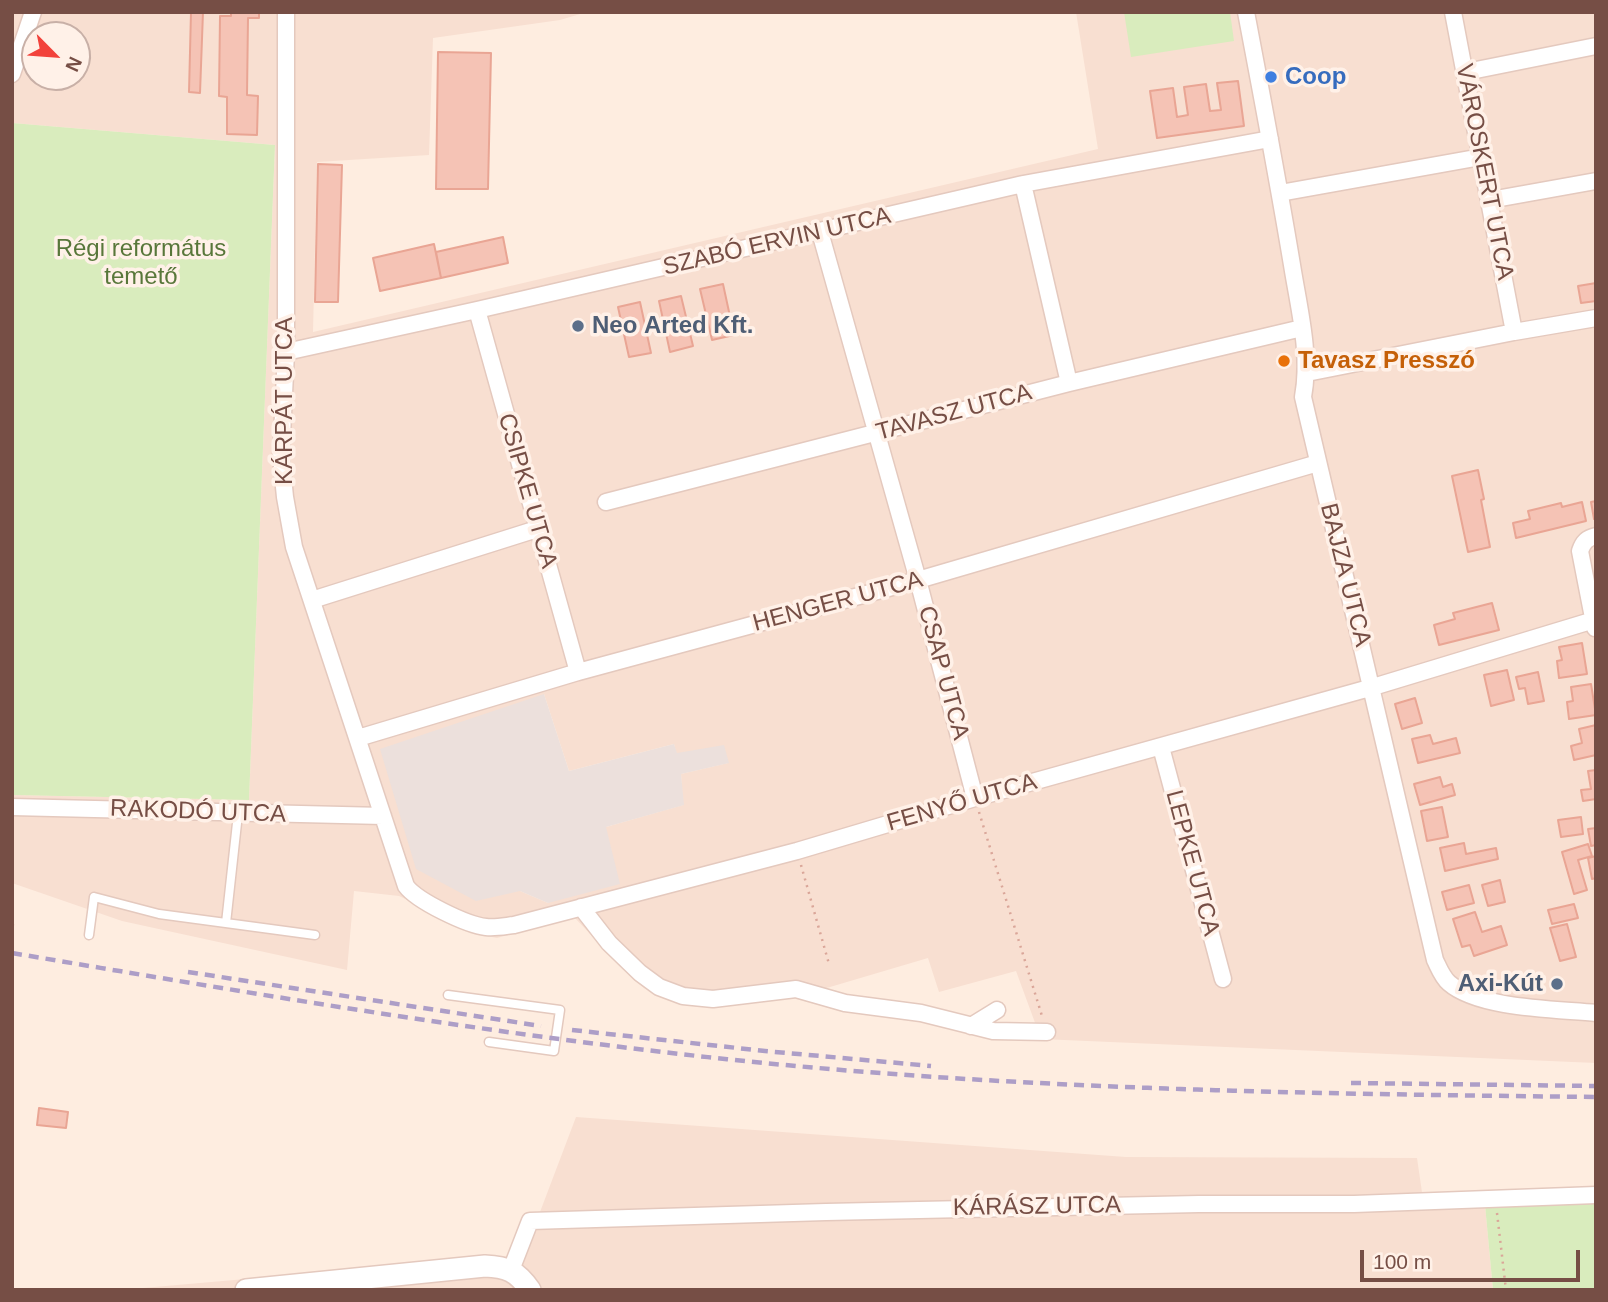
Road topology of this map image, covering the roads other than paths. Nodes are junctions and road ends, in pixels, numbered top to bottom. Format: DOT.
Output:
graph roads {
  1 [pos="33,12"];
  2 [pos="286,12"];
  3 [pos="1246,12"];
  4 [pos="1453,12"];
  5 [pos="1596,46"];
  6 [pos="1466,72"];
  7 [pos="12,74"];
  8 [pos="1270,139"];
  9 [pos="1481,158"];
  10 [pos="1596,180"];
  11 [pos="1023,184"];
  12 [pos="1280,193"];
  13 [pos="1490,201"];
  14 [pos="820,232"];
  15 [pos="477,310"];
  16 [pos="1596,318"];
  17 [pos="1302,328"];
  18 [pos="1514,332"];
  19 [pos="286,352"];
  20 [pos="1307,373"];
  21 [pos="1069,383"];
  22 [pos="876,434"];
  23 [pos="1318,463"];
  24 [pos="606,502"];
  25 [pos="537,529"];
  26 [pos="1589,540"];
  27 [pos="918,580"];
  28 [pos="312,600"];
  29 [pos="1595,625"];
  30 [pos="578,672"];
  31 [pos="1373,687"];
  32 [pos="358,738"];
  33 [pos="1161,747"];
  34 [pos="975,799"];
  35 [pos="12,807"];
  36 [pos="238,814"];
  37 [pos="383,816"];
  38 [pos="581,906"];
  39 [pos="226,923"];
  40 [pos="89,935"];
  41 [pos="315,935"];
  42 [pos="1223,979"];
  43 [pos="448,995"];
  44 [pos="997,1010"];
  45 [pos="1596,1013"];
  46 [pos="971,1026"];
  47 [pos="1047,1032"];
  48 [pos="489,1042"];
  49 [pos="1596,1195"];
  50 [pos="511,1270"];
  51 [pos="246,1290"];
  52 [pos="530,1290"];
  1 -- 7 [label="street"];
  2 -- 19 [label="street, KÁRPÁT UTCA"];
  3 -- 8 [label="street, BAJZA UTCA"];
  4 -- 6 [label="street, VÁROSKERT UTCA"];
  5 -- 6 [label="street"];
  6 -- 9 [label="street, VÁROSKERT UTCA"];
  8 -- 11 [label="street, SZABÓ ERVIN UTCA"];
  8 -- 12 [label="street, BAJZA UTCA"];
  9 -- 12 [label="street"];
  9 -- 13 [label="street, VÁROSKERT UTCA"];
  10 -- 13 [label="street"];
  11 -- 14 [label="street, SZABÓ ERVIN UTCA"];
  11 -- 21 [label="street"];
  12 -- 17 [label="street, BAJZA UTCA"];
  13 -- 18 [label="street, VÁROSKERT UTCA"];
  14 -- 15 [label="street, SZABÓ ERVIN UTCA"];
  14 -- 22 [label="street, CSAP UTCA"];
  15 -- 19 [label="street, SZABÓ ERVIN UTCA"];
  15 -- 25 [label="street, CSIPKE UTCA"];
  16 -- 18 [label="street"];
  17 -- 20 [label="street, BAJZA UTCA"];
  17 -- 21 [label="street, TAVASZ UTCA"];
  18 -- 20 [label="street"];
  19 -- 28 [label="street, KÁRPÁT UTCA"];
  20 -- 23 [label="street, BAJZA UTCA"];
  21 -- 22 [label="street, TAVASZ UTCA"];
  22 -- 24 [label="street, TAVASZ UTCA"];
  22 -- 27 [label="street, CSAP UTCA"];
  23 -- 27 [label="street, HENGER UTCA"];
  23 -- 31 [label="street, BAJZA UTCA"];
  25 -- 28 [label="street"];
  25 -- 30 [label="street, CSIPKE UTCA"];
  26 -- 29 [label="street"];
  27 -- 30 [label="street, HENGER UTCA"];
  27 -- 34 [label="street, CSAP UTCA"];
  28 -- 32 [label="street, KÁRPÁT UTCA"];
  29 -- 31 [label="street, FENYŐ UTCA"];
  30 -- 32 [label="street, HENGER UTCA"];
  31 -- 33 [label="street, FENYŐ UTCA"];
  31 -- 45 [label="street, BAJZA UTCA"];
  32 -- 37 [label="street, KÁRPÁT UTCA"];
  33 -- 34 [label="street, FENYŐ UTCA"];
  33 -- 42 [label="street, LEPKE UTCA"];
  34 -- 38 [label="street, FENYŐ UTCA"];
  35 -- 36 [label="street, RAKODÓ UTCA"];
  36 -- 37 [label="street, RAKODÓ UTCA"];
  36 -- 39 [label="lane"];
  37 -- 38 [label="street, FENYŐ UTCA"];
  38 -- 46 [label="street"];
  39 -- 40 [label="lane"];
  39 -- 41 [label="lane"];
  43 -- 48 [label="lane"];
  44 -- 46 [label="street"];
  46 -- 47 [label="street"];
  49 -- 50 [label="street, KÁRÁSZ UTCA"];
  50 -- 51 [label="street"];
  50 -- 52 [label="street"];
}
